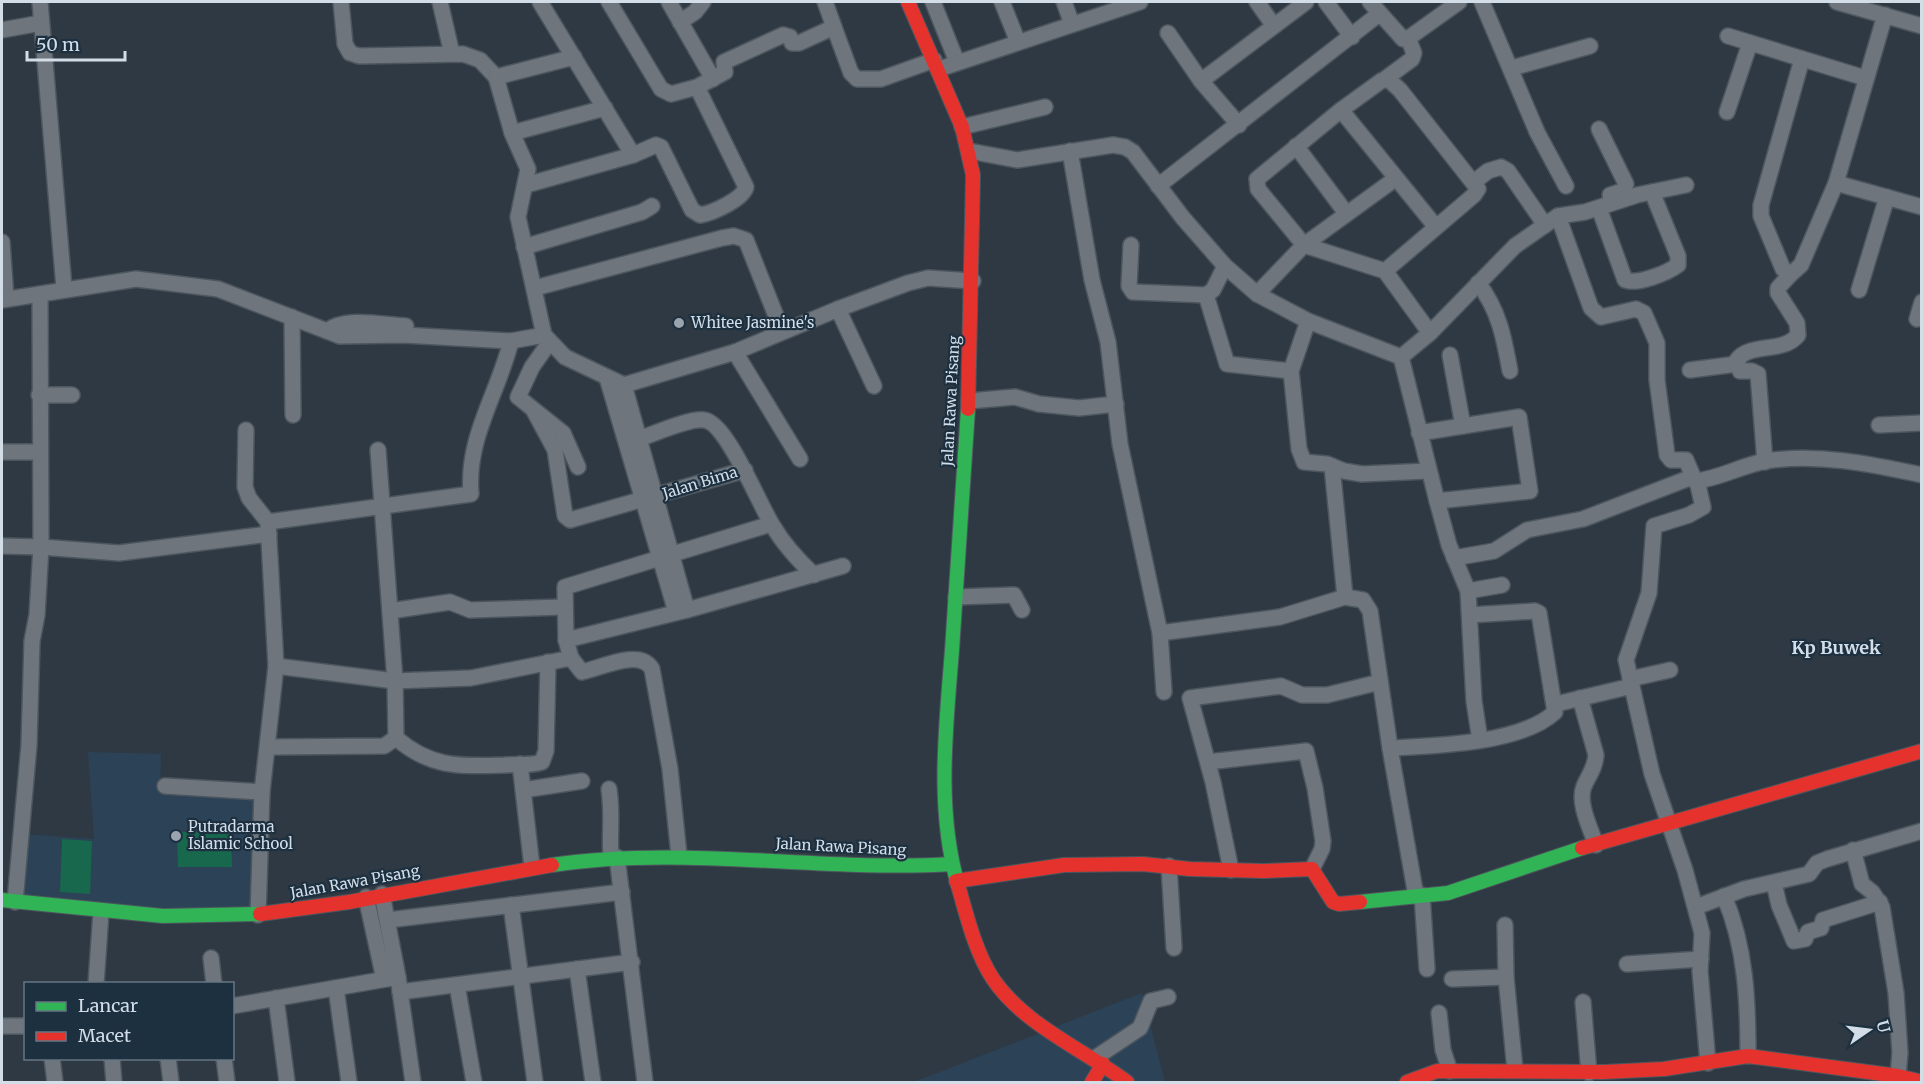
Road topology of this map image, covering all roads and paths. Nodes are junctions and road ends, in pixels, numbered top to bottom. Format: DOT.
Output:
graph roads {
  1 [pos="40,2"];
  2 [pos="341,2"];
  3 [pos="440,2"];
  4 [pos="540,2"];
  5 [pos="609,2"];
  6 [pos="669,2"];
  7 [pos="703,2"];
  8 [pos="825,2"];
  9 [pos="908,2"];
  10 [pos="933,2"];
  11 [pos="1002,2"];
  12 [pos="1064,2"];
  13 [pos="1257,2"];
  14 [pos="1306,2"];
  15 [pos="1326,2"];
  16 [pos="1459,2"];
  17 [pos="1482,2"];
  18 [pos="1838,2"];
  19 [pos="1132,3"];
  20 [pos="1375,8"];
  21 [pos="1885,15"];
  22 [pos="680,22"];
  23 [pos="41,23"];
  24 [pos="1072,24"];
  25 [pos="1274,26"];
  26 [pos="1922,26"];
  27 [pos="834,27"];
  28 [pos="2,30"];
  29 [pos="1168,33"];
  30 [pos="1728,36"];
  31 [pos="1352,37"];
  32 [pos="1408,38"];
  33 [pos="1018,42"];
  34 [pos="1750,43"];
  35 [pos="1590,46"];
  36 [pos="452,54"];
  37 [pos="574,57"];
  38 [pos="1802,59"];
  39 [pos="957,63"];
  40 [pos="937,64"];
  41 [pos="1512,68"];
  42 [pos="496,77"];
  43 [pos="1865,78"];
  44 [pos="1385,79"];
  45 [pos="713,80"];
  46 [pos="1201,81"];
  47 [pos="697,87"];
  48 [pos="1045,107"];
  49 [pos="605,108"];
  50 [pos="1341,110"];
  51 [pos="1727,112"];
  52 [pos="1239,125"];
  53 [pos="962,127"];
  54 [pos="1599,129"];
  55 [pos="512,133"];
  56 [pos="1296,146"];
  57 [pos="1070,151"];
  58 [pos="969,152"];
  59 [pos="633,155"];
  60 [pos="1395,179"];
  61 [pos="1474,182"];
  62 [pos="1836,183"];
  63 [pos="526,185"];
  64 [pos="1686,185"];
  65 [pos="1158,186"];
  66 [pos="1566,186"];
  67 [pos="1652,192"];
  68 [pos="1887,197"];
  69 [pos="652,206"];
  70 [pos="1922,207"];
  71 [pos="1599,208"];
  72 [pos="1346,213"];
  73 [pos="1559,216"];
  74 [pos="1545,225"];
  75 [pos="1436,227"];
  76 [pos="2,242"];
  77 [pos="1131,245"];
  78 [pos="1304,245"];
  79 [pos="524,247"];
  80 [pos="1225,266"];
  81 [pos="1385,271"];
  82 [pos="1791,274"];
  83 [pos="973,281"];
  84 [pos="1478,283"];
  85 [pos="64,288"];
  86 [pos="535,288"];
  87 [pos="1859,290"];
  88 [pos="40,294"];
  89 [pos="1257,294"];
  90 [pos="1206,295"];
  91 [pos="4,299"];
  92 [pos="1922,302"];
  93 [pos="838,309"];
  94 [pos="292,317"];
  95 [pos="1917,319"];
  96 [pos="1308,321"];
  97 [pos="782,331"];
  98 [pos="1430,333"];
  99 [pos="547,339"];
  100 [pos="506,340"];
  101 [pos="735,352"];
  102 [pos="1450,355"];
  103 [pos="1401,357"];
  104 [pos="1737,364"];
  105 [pos="1690,370"];
  106 [pos="1291,371"];
  107 [pos="1510,371"];
  108 [pos="607,378"];
  109 [pos="624,385"];
  110 [pos="874,386"];
  111 [pos="39,395"];
  112 [pos="72,395"];
  113 [pos="969,401"];
  114 [pos="1116,404"];
  115 [pos="534,411"];
  116 [pos="293,415"];
  117 [pos="1922,423"];
  118 [pos="1879,424"];
  119 [pos="1463,426"];
  120 [pos="246,430"];
  121 [pos="1419,434"];
  122 [pos="639,439"];
  123 [pos="378,450"];
  124 [pos="2,452"];
  125 [pos="40,452"];
  126 [pos="800,459"];
  127 [pos="1765,462"];
  128 [pos="1332,466"];
  129 [pos="745,470"];
  130 [pos="1428,471"];
  131 [pos="560,472"];
  132 [pos="1922,475"];
  133 [pos="1695,479"];
  134 [pos="650,498"];
  135 [pos="1437,501"];
  136 [pos="381,506"];
  137 [pos="771,524"];
  138 [pos="269,528"];
  139 [pos="2,546"];
  140 [pos="41,547"];
  141 [pos="667,557"];
  142 [pos="1454,558"];
  143 [pos="843,566"];
  144 [pos="814,575"];
  145 [pos="1502,585"];
  146 [pos="1468,591"];
  147 [pos="956,597"];
  148 [pos="1345,597"];
  149 [pos="564,607"];
  150 [pos="1022,610"];
  151 [pos="390,611"];
  152 [pos="682,611"];
  153 [pos="1470,615"];
  154 [pos="1160,633"];
  155 [pos="566,640"];
  156 [pos="571,658"];
  157 [pos="548,662"];
  158 [pos="276,666"];
  159 [pos="1670,670"];
  160 [pos="395,681"];
  161 [pos="1380,682"];
  162 [pos="1631,682"];
  163 [pos="1164,692"];
  164 [pos="1580,698"];
  165 [pos="1556,704"];
  166 [pos="396,738"];
  167 [pos="1480,740"];
  168 [pos="269,747"];
  169 [pos="1389,748"];
  170 [pos="1922,751"];
  171 [pos="1208,762"];
  172 [pos="520,764"];
  173 [pos="582,781"];
  174 [pos="165,786"];
  175 [pos="609,789"];
  176 [pos="523,790"];
  177 [pos="262,792"];
  178 [pos="1668,824"];
  179 [pos="1922,831"];
  180 [pos="1596,846"];
  181 [pos="1853,850"];
  182 [pos="679,855"];
  183 [pos="614,857"];
  184 [pos="952,864"];
  185 [pos="532,867"];
  186 [pos="1169,867"];
  187 [pos="1312,869"];
  188 [pos="1231,870"];
  189 [pos="956,881"];
  190 [pos="1774,883"];
  191 [pos="622,892"];
  192 [pos="382,894"];
  193 [pos="1419,896"];
  194 [pos="366,897"];
  195 [pos="1724,897"];
  196 [pos="8,901"];
  197 [pos="1880,902"];
  198 [pos="511,905"];
  199 [pos="1696,907"];
  200 [pos="101,912"];
  201 [pos="258,915"];
  202 [pos="388,920"];
  203 [pos="1505,926"];
  204 [pos="1174,948"];
  205 [pos="211,958"];
  206 [pos="1701,959"];
  207 [pos="632,962"];
  208 [pos="1627,964"];
  209 [pos="577,969"];
  210 [pos="1427,969"];
  211 [pos="521,976"];
  212 [pos="1506,977"];
  213 [pos="1452,979"];
  214 [pos="96,982"];
  215 [pos="214,982"];
  216 [pos="394,983"];
  217 [pos="457,985"];
  218 [pos="336,988"];
  219 [pos="1168,997"];
  220 [pos="276,998"];
  221 [pos="1583,1002"];
  222 [pos="234,1006"];
  223 [pos="1438,1013"];
  224 [pos="2,1026"];
  225 [pos="24,1026"];
  226 [pos="1748,1056"];
  227 [pos="52,1060"];
  228 [pos="112,1060"];
  229 [pos="168,1060"];
  230 [pos="224,1060"];
  231 [pos="1707,1063"];
  232 [pos="1105,1069"];
  233 [pos="1450,1071"];
  234 [pos="1589,1072"];
  235 [pos="1521,1074"];
  236 [pos="1664,1076"];
  237 [pos="1888,1078"];
  238 [pos="1429,1079"];
  239 [pos="1922,1082"];
  240 [pos="55,1083"];
  241 [pos="114,1083"];
  242 [pos="171,1083"];
  243 [pos="227,1083"];
  244 [pos="287,1083"];
  245 [pos="349,1083"];
  246 [pos="412,1083"];
  247 [pos="474,1083"];
  248 [pos="536,1083"];
  249 [pos="593,1083"];
  250 [pos="645,1083"];
  251 [pos="1092,1083"];
  252 [pos="1127,1083"];
  253 [pos="1407,1083"];
  1 -- 23 [label="street"];
  2 -- 36 [label="street"];
  3 -- 36 [label="street"];
  4 -- 37 [label="street"];
  5 -- 47 [label="street"];
  6 -- 22 [label="street"];
  7 -- 22 [label="street"];
  8 -- 27 [label="street"];
  9 -- 40 [label="street, Jalan Rawa Pisang"];
  10 -- 39 [label="street"];
  11 -- 33 [label="street"];
  12 -- 24 [label="street"];
  13 -- 25 [label="street"];
  14 -- 25 [label="street"];
  15 -- 31 [label="street"];
  16 -- 32 [label="street"];
  17 -- 41 [label="street"];
  18 -- 21 [label="street"];
  19 -- 24 [label="street"];
  20 -- 31 [label="street"];
  20 -- 32 [label="street"];
  21 -- 26 [label="street"];
  21 -- 43 [label="street"];
  22 -- 45 [label="street"];
  23 -- 28 [label="street"];
  23 -- 85 [label="street"];
  24 -- 33 [label="street"];
  25 -- 46 [label="street"];
  27 -- 40 [label="street"];
  27 -- 45 [label="street"];
  29 -- 46 [label="street"];
  30 -- 34 [label="street"];
  31 -- 52 [label="street"];
  32 -- 44 [label="street"];
  33 -- 39 [label="street"];
  34 -- 38 [label="street"];
  34 -- 51 [label="street"];
  35 -- 41 [label="street"];
  36 -- 42 [label="street"];
  37 -- 42 [label="street"];
  37 -- 49 [label="street"];
  38 -- 43 [label="street"];
  38 -- 82 [label="street"];
  39 -- 40 [label="street"];
  40 -- 53 [label="street, Jalan Rawa Pisang"];
  41 -- 66 [label="street"];
  42 -- 55 [label="street"];
  43 -- 62 [label="street"];
  44 -- 50 [label="street"];
  44 -- 61 [label="street"];
  45 -- 47 [label="street"];
  46 -- 52 [label="street"];
  47 -- 59 [label="street"];
  48 -- 53 [label="street"];
  49 -- 55 [label="street"];
  49 -- 59 [label="street"];
  50 -- 56 [label="street"];
  50 -- 60 [label="street"];
  52 -- 65 [label="street"];
  53 -- 58 [label="street, Jalan Rawa Pisang"];
  54 -- 73 [label="street"];
  55 -- 63 [label="street"];
  56 -- 72 [label="street"];
  56 -- 78 [label="street"];
  57 -- 58 [label="street"];
  57 -- 65 [label="street"];
  57 -- 114 [label="street"];
  58 -- 83 [label="street, Jalan Rawa Pisang"];
  59 -- 63 [label="street"];
  60 -- 72 [label="street"];
  60 -- 75 [label="street"];
  61 -- 74 [label="street"];
  61 -- 75 [label="street"];
  62 -- 68 [label="street"];
  62 -- 82 [label="street"];
  63 -- 79 [label="street"];
  64 -- 67 [label="street"];
  65 -- 80 [label="street"];
  67 -- 71 [label="street"];
  67 -- 71 [label="street"];
  68 -- 70 [label="street"];
  68 -- 87 [label="street"];
  69 -- 79 [label="street"];
  71 -- 73 [label="street"];
  72 -- 78 [label="street"];
  73 -- 74 [label="street"];
  73 -- 133 [label="street"];
  74 -- 84 [label="street"];
  75 -- 81 [label="street"];
  76 -- 91 [label="street"];
  77 -- 90 [label="street"];
  78 -- 81 [label="street"];
  78 -- 89 [label="street"];
  79 -- 86 [label="street"];
  80 -- 89 [label="street"];
  80 -- 90 [label="street"];
  81 -- 98 [label="street"];
  82 -- 104 [label="street"];
  83 -- 93 [label="street"];
  83 -- 113 [label="street, Jalan Rawa Pisang"];
  84 -- 98 [label="street"];
  84 -- 107 [label="street"];
  85 -- 88 [label="street"];
  85 -- 94 [label="street"];
  86 -- 97 [label="street"];
  86 -- 99 [label="street"];
  88 -- 91 [label="street"];
  88 -- 111 [label="street"];
  89 -- 96 [label="street"];
  90 -- 106 [label="street"];
  92 -- 95 [label="street"];
  93 -- 97 [label="street"];
  93 -- 110 [label="street"];
  94 -- 100 [label="street"];
  94 -- 116 [label="street"];
  96 -- 103 [label="street"];
  96 -- 106 [label="street"];
  97 -- 101 [label="street"];
  98 -- 103 [label="street"];
  99 -- 100 [label="street"];
  99 -- 108 [label="street"];
  99 -- 115 [label="street"];
  100 -- 136 [label="street"];
  101 -- 109 [label="street"];
  101 -- 126 [label="street"];
  102 -- 119 [label="street"];
  103 -- 121 [label="street"];
  104 -- 105 [label="street"];
  104 -- 127 [label="street"];
  106 -- 128 [label="street"];
  108 -- 109 [label="street"];
  108 -- 134 [label="street"];
  109 -- 122 [label="street"];
  111 -- 112 [label="street"];
  111 -- 125 [label="street"];
  113 -- 114 [label="street"];
  113 -- 147 [label="street, Jalan Rawa Pisang"];
  114 -- 154 [label="street"];
  115 -- 131 [label="street"];
  115 -- 131 [label="street"];
  117 -- 118 [label="street"];
  119 -- 121 [label="street"];
  119 -- 135 [label="street"];
  120 -- 138 [label="street"];
  121 -- 130 [label="street"];
  122 -- 129 [label="street"];
  122 -- 134 [label="street"];
  123 -- 136 [label="street"];
  124 -- 125 [label="street"];
  125 -- 140 [label="street"];
  127 -- 132 [label="street"];
  127 -- 133 [label="street"];
  128 -- 130 [label="street"];
  128 -- 148 [label="street"];
  129 -- 134 [label="street, Jalan Bima"];
  129 -- 137 [label="street"];
  130 -- 135 [label="street"];
  131 -- 134 [label="street, Jalan Bima"];
  133 -- 142 [label="street"];
  133 -- 162 [label="street"];
  134 -- 141 [label="street"];
  135 -- 142 [label="street"];
  136 -- 138 [label="street"];
  136 -- 151 [label="street"];
  137 -- 141 [label="street"];
  137 -- 144 [label="street"];
  138 -- 140 [label="street"];
  138 -- 158 [label="street"];
  139 -- 140 [label="street"];
  140 -- 196 [label="street"];
  141 -- 149 [label="street"];
  141 -- 152 [label="street"];
  142 -- 146 [label="street"];
  143 -- 144 [label="street"];
  144 -- 152 [label="street"];
  145 -- 146 [label="street"];
  146 -- 153 [label="street"];
  147 -- 150 [label="street"];
  147 -- 184 [label="street, Jalan Rawa Pisang"];
  148 -- 154 [label="street"];
  148 -- 161 [label="street"];
  149 -- 151 [label="street"];
  149 -- 155 [label="street"];
  151 -- 160 [label="street"];
  152 -- 155 [label="street"];
  153 -- 165 [label="street"];
  153 -- 167 [label="street"];
  154 -- 163 [label="street"];
  155 -- 156 [label="street"];
  156 -- 157 [label="street"];
  156 -- 182 [label="street"];
  157 -- 160 [label="street"];
  157 -- 172 [label="street"];
  158 -- 160 [label="street"];
  158 -- 168 [label="street"];
  159 -- 162 [label="street"];
  160 -- 166 [label="street"];
  161 -- 169 [label="street"];
  161 -- 171 [label="street"];
  162 -- 164 [label="street"];
  162 -- 178 [label="street"];
  164 -- 165 [label="street"];
  164 -- 180 [label="street"];
  165 -- 167 [label="street"];
  166 -- 168 [label="street"];
  166 -- 172 [label="street"];
  167 -- 169 [label="street"];
  168 -- 177 [label="street"];
  169 -- 193 [label="street"];
  170 -- 178 [label="street"];
  171 -- 187 [label="street"];
  171 -- 188 [label="street"];
  172 -- 176 [label="street"];
  173 -- 176 [label="street"];
  174 -- 177 [label="street"];
  175 -- 183 [label="street"];
  176 -- 185 [label="street"];
  177 -- 201 [label="street"];
  178 -- 180 [label="street"];
  178 -- 199 [label="street"];
  179 -- 181 [label="street"];
  180 -- 193 [label="street"];
  181 -- 190 [label="street"];
  181 -- 197 [label="street"];
  182 -- 183 [label="street, Jalan Rawa Pisang"];
  182 -- 184 [label="street, Jalan Rawa Pisang"];
  183 -- 185 [label="street, Jalan Rawa Pisang"];
  183 -- 191 [label="street"];
  184 -- 189 [label="street"];
  185 -- 192 [label="street, Jalan Rawa Pisang"];
  186 -- 188 [label="street"];
  186 -- 189 [label="street"];
  186 -- 204 [label="street"];
  187 -- 188 [label="street"];
  187 -- 193 [label="street"];
  189 -- 232 [label="street"];
  190 -- 195 [label="street"];
  190 -- 197 [label="street"];
  191 -- 198 [label="street"];
  191 -- 207 [label="street"];
  192 -- 194 [label="street, Jalan Rawa Pisang"];
  192 -- 202 [label="street"];
  193 -- 210 [label="street"];
  194 -- 201 [label="street, Jalan Rawa Pisang"];
  194 -- 216 [label="street"];
  195 -- 199 [label="street"];
  195 -- 226 [label="street"];
  196 -- 200 [label="street, Jalan Rawa Pisang"];
  197 -- 237 [label="street"];
  198 -- 202 [label="street"];
  198 -- 211 [label="street"];
  199 -- 206 [label="street"];
  200 -- 201 [label="street, Jalan Rawa Pisang"];
  200 -- 214 [label="street"];
  202 -- 216 [label="street"];
  203 -- 212 [label="street"];
  205 -- 215 [label="street"];
  206 -- 208 [label="street"];
  206 -- 231 [label="street"];
  207 -- 209 [label="street"];
  207 -- 250 [label="street"];
  209 -- 211 [label="street"];
  209 -- 249 [label="street"];
  211 -- 217 [label="street"];
  211 -- 248 [label="street"];
  212 -- 213 [label="street"];
  212 -- 235 [label="street"];
  216 -- 217 [label="street"];
  216 -- 218 [label="street"];
  216 -- 246 [label="street"];
  217 -- 247 [label="street"];
  218 -- 220 [label="street"];
  218 -- 245 [label="street"];
  219 -- 232 [label="street"];
  220 -- 222 [label="street"];
  220 -- 244 [label="street"];
  221 -- 234 [label="street"];
  223 -- 233 [label="street"];
  224 -- 225 [label="street"];
  226 -- 231 [label="street"];
  226 -- 237 [label="street"];
  227 -- 240 [label="street"];
  228 -- 241 [label="street"];
  229 -- 242 [label="street"];
  230 -- 243 [label="street"];
  231 -- 236 [label="street"];
  232 -- 251 [label="street"];
  232 -- 252 [label="street"];
  233 -- 235 [label="street"];
  233 -- 238 [label="street"];
  234 -- 235 [label="street"];
  234 -- 236 [label="street"];
  237 -- 239 [label="street"];
  238 -- 253 [label="street"];
}
